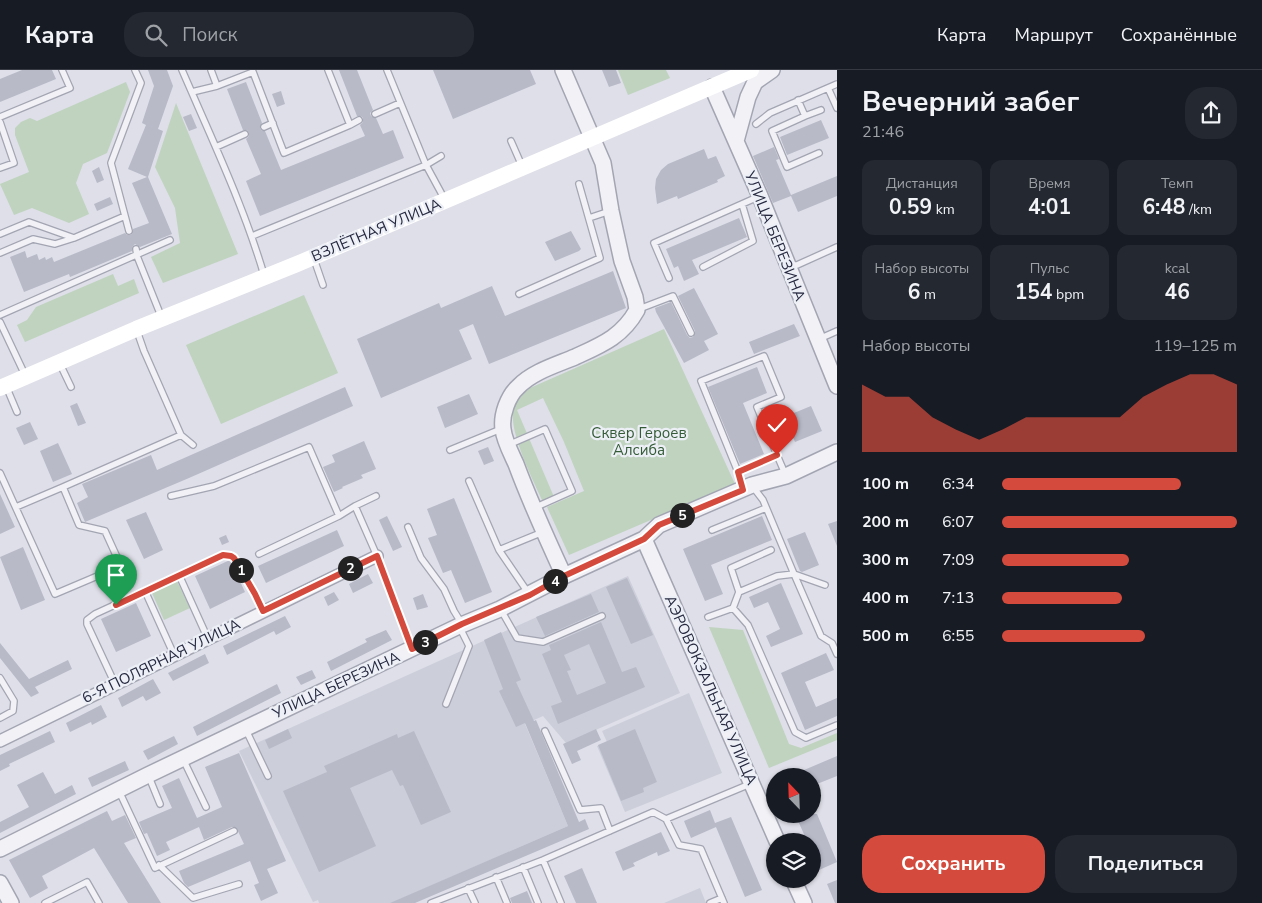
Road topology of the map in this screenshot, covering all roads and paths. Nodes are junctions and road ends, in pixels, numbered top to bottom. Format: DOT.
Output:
graph roads {
  1 [pos="62,70"];
  2 [pos="135,70"];
  3 [pos="182,70"];
  4 [pos="210,70"];
  5 [pos="328,70"];
  6 [pos="387,70"];
  7 [pos="563,70"];
  8 [pos="751,70"];
  9 [pos="772,70"];
  10 [pos="253,71"];
  11 [pos="837,84"];
  12 [pos="217,86"];
  13 [pos="712,87"];
  14 [pos="828,88"];
  15 [pos="192,92"];
  16 [pos="798,100"];
  17 [pos="400,103"];
  18 [pos="837,108"];
  19 [pos="821,110"];
  20 [pos="375,114"];
  21 [pos="806,116"];
  22 [pos="0,117"];
  23 [pos="359,120"];
  24 [pos="0,122"];
  25 [pos="273,123"];
  26 [pos="756,124"];
  27 [pos="350,125"];
  28 [pos="264,127"];
  29 [pos="245,134"];
  30 [pos="592,139"];
  31 [pos="511,141"];
  32 [pos="736,141"];
  33 [pos="216,146"];
  34 [pos="819,153"];
  35 [pos="441,156"];
  36 [pos="426,165"];
  37 [pos="0,168"];
  38 [pos="522,168"];
  39 [pos="579,184"];
  40 [pos="760,196"];
  41 [pos="445,200"];
  42 [pos="742,204"];
  43 [pos="611,211"];
  44 [pos="125,216"];
  45 [pos="588,218"];
  46 [pos="129,231"];
  47 [pos="0,234"];
  48 [pos="252,236"];
  49 [pos="74,238"];
  50 [pos="170,240"];
  51 [pos="837,247"];
  52 [pos="137,252"];
  53 [pos="0,253"];
  54 [pos="314,257"];
  55 [pos="788,265"];
  56 [pos="703,267"];
  57 [pos="264,277"];
  58 [pos="669,278"];
  59 [pos="323,285"];
  60 [pos="519,294"];
  61 [pos="637,310"];
  62 [pos="0,315"];
  63 [pos="162,318"];
  64 [pos="0,322"];
  65 [pos="136,329"];
  66 [pos="837,331"];
  67 [pos="691,333"];
  68 [pos="7,338"];
  69 [pos="817,340"];
  70 [pos="0,341"];
  71 [pos="60,362"];
  72 [pos="26,377"];
  73 [pos="837,386"];
  74 [pos="3,387"];
  75 [pos="71,387"];
  76 [pos="17,412"];
  77 [pos="503,428"];
  78 [pos="182,436"];
  79 [pos="193,445"];
  80 [pos="508,445"];
  81 [pos="450,450"];
  82 [pos="777,455"];
  83 [pos="836,456"];
  84 [pos="738,472"];
  85 [pos="0,473"];
  86 [pos="786,476"];
  87 [pos="469,481"];
  88 [pos="62,487"];
  89 [pos="747,487"];
  90 [pos="172,496"];
  91 [pos="376,496"];
  92 [pos="355,506"];
  93 [pos="16,507"];
  94 [pos="534,508"];
  95 [pos="766,508"];
  96 [pos="339,516"];
  97 [pos="408,528"];
  98 [pos="712,530"];
  99 [pos="543,532"];
  100 [pos="644,539"];
  101 [pos="499,550"];
  102 [pos="771,550"];
  103 [pos="259,554"];
  104 [pos="377,556"];
  105 [pos="210,561"];
  106 [pos="213,568"];
  107 [pos="794,574"];
  108 [pos="179,575"];
  109 [pos="564,576"];
  110 [pos="825,584"];
  111 [pos="145,591"];
  112 [pos="739,592"];
  113 [pos="530,595"];
  114 [pos="116,605"];
  115 [pos="734,608"];
  116 [pos="500,609"];
  117 [pos="118,611"];
  118 [pos="263,611"];
  119 [pos="602,616"];
  120 [pos="708,617"];
  121 [pos="460,625"];
  122 [pos="208,639"];
  123 [pos="412,649"];
  124 [pos="837,654"];
  125 [pos="174,655"];
  126 [pos="0,678"];
  127 [pos="115,684"];
  128 [pos="446,704"];
  129 [pos="0,718"];
  130 [pos="837,725"];
  131 [pos="246,728"];
  132 [pos="545,731"];
  133 [pos="0,741"];
  134 [pos="183,759"];
  135 [pos="148,775"];
  136 [pos="268,776"];
  137 [pos="752,783"];
  138 [pos="118,789"];
  139 [pos="160,804"];
  140 [pos="206,807"];
  141 [pos="666,819"];
  142 [pos="610,830"];
  143 [pos="234,831"];
  144 [pos="774,833"];
  145 [pos="0,849"];
  146 [pos="543,860"];
  147 [pos="159,865"];
  148 [pos="523,868"];
  149 [pos="496,877"];
  150 [pos="0,883"];
  151 [pos="239,884"];
  152 [pos="468,888"];
  153 [pos="797,888"];
  154 [pos="723,901"];
  155 [pos="11,903"];
  156 [pos="45,903"];
  157 [pos="98,903"];
  158 [pos="432,903"];
  159 [pos="475,903"];
  160 [pos="507,903"];
  161 [pos="538,903"];
  162 [pos="561,903"];
  163 [pos="710,903"];
  164 [pos="804,903"];
  1 -- 22 [label="lane"];
  2 -- 44 [label="lane"];
  3 -- 15 [label="lane"];
  4 -- 12 [label="lane"];
  5 -- 27 [label="lane"];
  6 -- 17 [label="lane"];
  7 -- 30 [label="street"];
  8 -- 13 [label="main road, ВЗЛЁТНАЯ УЛИЦА"];
  9 -- 32 [label="street"];
  10 -- 12 [label="lane"];
  10 -- 25 [label="lane"];
  11 -- 14 [label="lane"];
  12 -- 15 [label="lane"];
  13 -- 30 [label="main road, ВЗЛЁТНАЯ УЛИЦА"];
  13 -- 32 [label="street, УЛИЦА БЕРЕЗИНА"];
  14 -- 16 [label="lane"];
  14 -- 18 [label="lane"];
  15 -- 33 [label="lane"];
  16 -- 21 [label="lane"];
  16 -- 26 [label="lane"];
  17 -- 20 [label="lane"];
  17 -- 36 [label="lane"];
  19 -- 21 [label="lane"];
  21 -- 34 [label="lane"];
  23 -- 27 [label="lane"];
  24 -- 37 [label="lane"];
  25 -- 27 [label="lane"];
  25 -- 28 [label="lane"];
  29 -- 33 [label="lane"];
  30 -- 38 [label="main road, ВЗЛЁТНАЯ УЛИЦА"];
  30 -- 43 [label="street"];
  31 -- 38 [label="lane"];
  32 -- 40 [label="street, УЛИЦА БЕРЕЗИНА"];
  33 -- 48 [label="lane"];
  35 -- 36 [label="lane"];
  36 -- 41 [label="lane"];
  36 -- 48 [label="lane"];
  38 -- 41 [label="main road, ВЗЛЁТНАЯ УЛИЦА"];
  39 -- 45 [label="lane"];
  40 -- 42 [label="lane"];
  40 -- 55 [label="street, УЛИЦА БЕРЕЗИНА"];
  41 -- 54 [label="main road, ВЗЛЁТНАЯ УЛИЦА"];
  42 -- 56 [label="lane"];
  42 -- 58 [label="lane"];
  43 -- 45 [label="lane"];
  43 -- 61 [label="street"];
  44 -- 46 [label="lane"];
  44 -- 49 [label="lane"];
  45 -- 60 [label="lane"];
  47 -- 49 [label="lane"];
  48 -- 57 [label="lane"];
  49 -- 53 [label="lane"];
  50 -- 52 [label="lane"];
  51 -- 55 [label="lane"];
  52 -- 62 [label="lane"];
  52 -- 63 [label="lane"];
  54 -- 57 [label="main road, ВЗЛЁТНАЯ УЛИЦА"];
  54 -- 59 [label="lane"];
  55 -- 69 [label="street, УЛИЦА БЕРЕЗИНА"];
  57 -- 63 [label="main road, ВЗЛЁТНАЯ УЛИЦА"];
  61 -- 67 [label="lane"];
  61 -- 77 [label="street"];
  63 -- 65 [label="main road, ВЗЛЁТНАЯ УЛИЦА"];
  64 -- 68 [label="lane"];
  65 -- 71 [label="main road, ВЗЛЁТНАЯ УЛИЦА"];
  65 -- 78 [label="lane"];
  66 -- 69 [label="lane"];
  68 -- 70 [label="lane"];
  68 -- 72 [label="lane"];
  69 -- 73 [label="street, УЛИЦА БЕРЕЗИНА"];
  71 -- 72 [label="main road, ВЗЛЁТНАЯ УЛИЦА"];
  71 -- 75 [label="lane"];
  72 -- 74 [label="main road, ВЗЛЁТНАЯ УЛИЦА"];
  74 -- 76 [label="lane"];
  77 -- 80 [label="street"];
  77 -- 81 [label="lane"];
  78 -- 79 [label="lane"];
  78 -- 88 [label="lane"];
  80 -- 94 [label="street"];
  80 -- 94 [label="lane"];
  82 -- 84 [label="lane"];
  82 -- 84 [label="lane"];
  82 -- 86 [label="lane"];
  83 -- 86 [label="street, УЛИЦА БЕРЕЗИНА"];
  84 -- 89 [label="lane"];
  85 -- 93 [label="lane"];
  86 -- 89 [label="street, УЛИЦА БЕРЕЗИНА"];
  87 -- 101 [label="lane"];
  88 -- 93 [label="lane"];
  88 -- 93 [label="lane"];
  89 -- 95 [label="lane"];
  89 -- 100 [label="street, УЛИЦА БЕРЕЗИНА"];
  90 -- 96 [label="lane"];
  91 -- 92 [label="lane"];
  92 -- 96 [label="lane"];
  92 -- 104 [label="lane"];
  94 -- 99 [label="street"];
  95 -- 98 [label="lane"];
  95 -- 107 [label="lane"];
  96 -- 103 [label="lane"];
  97 -- 121 [label="lane"];
  99 -- 101 [label="lane"];
  99 -- 109 [label="street"];
  100 -- 109 [label="street, УЛИЦА БЕРЕЗИНА"];
  100 -- 137 [label="street, АЭРОВОКЗАЛЬНАЯ УЛИЦА"];
  101 -- 113 [label="lane"];
  102 -- 112 [label="lane"];
  104 -- 118 [label="street, 6-Я ПОЛЯРНАЯ УЛИЦА"];
  104 -- 123 [label="lane"];
  105 -- 106 [label="lane"];
  105 -- 108 [label="lane"];
  105 -- 118 [label="lane"];
  107 -- 110 [label="lane"];
  107 -- 112 [label="lane"];
  107 -- 124 [label="lane"];
  108 -- 111 [label="lane"];
  108 -- 122 [label="lane"];
  109 -- 113 [label="street, УЛИЦА БЕРЕЗИНА"];
  111 -- 114 [label="lane"];
  111 -- 125 [label="lane"];
  112 -- 115 [label="lane"];
  113 -- 116 [label="street, УЛИЦА БЕРЕЗИНА"];
  114 -- 117 [label="lane"];
  114 -- 127 [label="lane"];
  115 -- 120 [label="lane"];
  115 -- 130 [label="lane"];
  116 -- 119 [label="lane"];
  116 -- 121 [label="street, УЛИЦА БЕРЕЗИНА"];
  118 -- 122 [label="street, 6-Я ПОЛЯРНАЯ УЛИЦА"];
  121 -- 123 [label="street, УЛИЦА БЕРЕЗИНА"];
  121 -- 128 [label="lane"];
  122 -- 125 [label="street, 6-Я ПОЛЯРНАЯ УЛИЦА"];
  123 -- 131 [label="street, УЛИЦА БЕРЕЗИНА"];
  125 -- 127 [label="street, 6-Я ПОЛЯРНАЯ УЛИЦА"];
  126 -- 129 [label="lane"];
  127 -- 133 [label="street, 6-Я ПОЛЯРНАЯ УЛИЦА"];
  131 -- 134 [label="street, УЛИЦА БЕРЕЗИНА"];
  131 -- 136 [label="lane"];
  132 -- 142 [label="lane"];
  134 -- 135 [label="street, УЛИЦА БЕРЕЗИНА"];
  134 -- 140 [label="lane"];
  135 -- 138 [label="street, УЛИЦА БЕРЕЗИНА"];
  135 -- 139 [label="lane"];
  137 -- 141 [label="lane"];
  137 -- 144 [label="street, АЭРОВОКЗАЛЬНАЯ УЛИЦА"];
  138 -- 145 [label="street, УЛИЦА БЕРЕЗИНА"];
  138 -- 147 [label="lane"];
  141 -- 142 [label="lane"];
  141 -- 154 [label="lane"];
  142 -- 146 [label="lane"];
  143 -- 147 [label="lane"];
  146 -- 148 [label="lane"];
  146 -- 162 [label="lane"];
  147 -- 151 [label="lane"];
  148 -- 149 [label="lane"];
  148 -- 161 [label="lane"];
  149 -- 152 [label="lane"];
  149 -- 160 [label="lane"];
  150 -- 155 [label="street"];
  152 -- 158 [label="lane"];
  152 -- 159 [label="lane"];
  153 -- 164 [label="street"];
  154 -- 163 [label="lane"];
  156 -- 157 [label="lane"];
}
